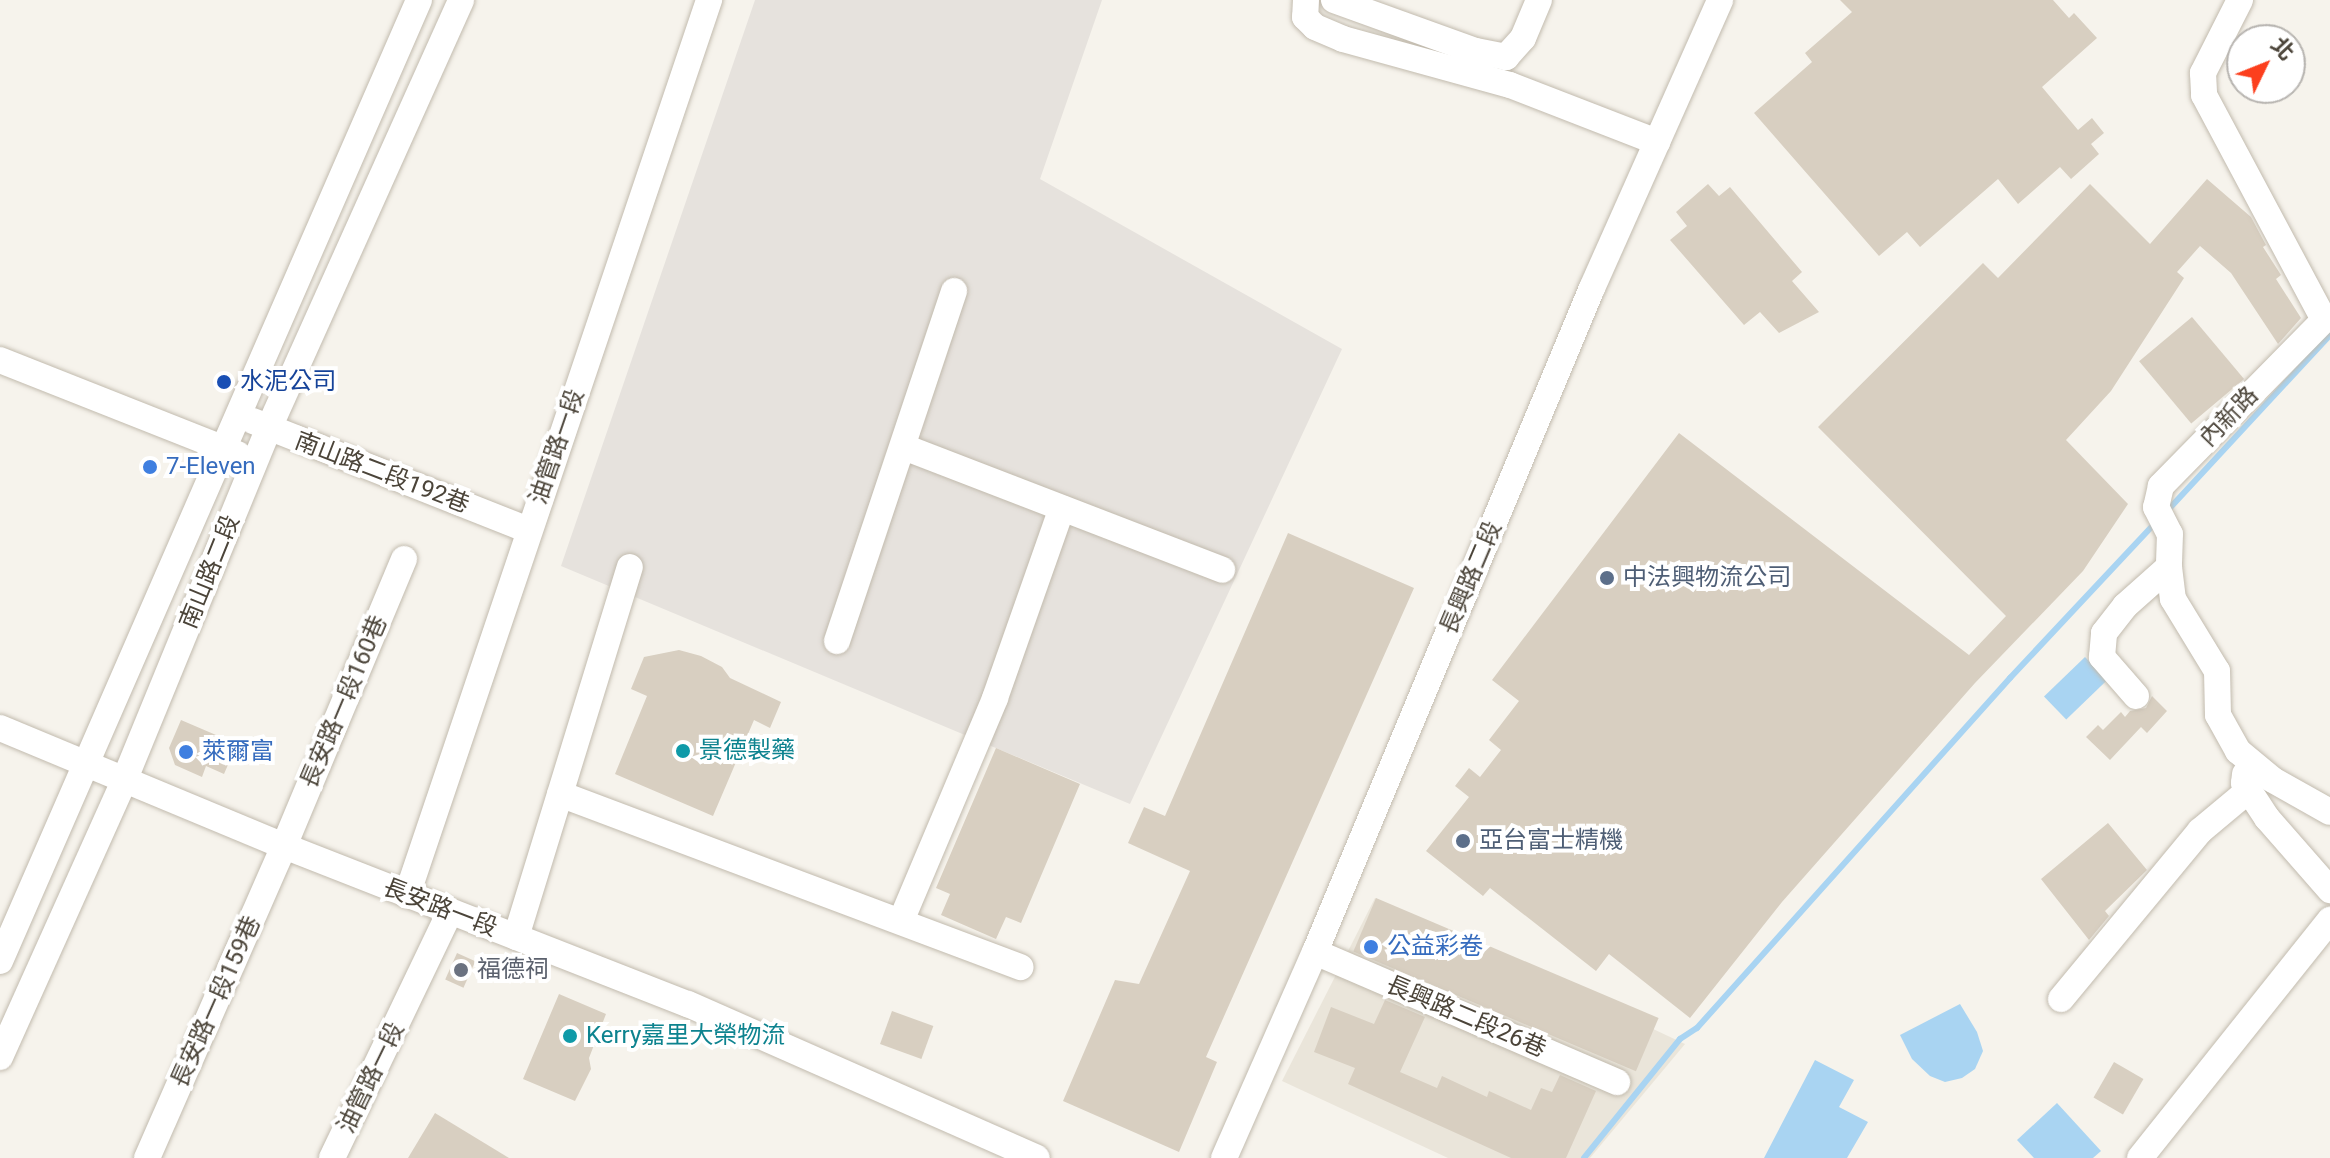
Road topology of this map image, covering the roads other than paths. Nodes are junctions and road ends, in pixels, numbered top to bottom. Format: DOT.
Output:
graph roads {
  1 [pos="419,0"];
  2 [pos="461,0"];
  3 [pos="709,0"];
  4 [pos="1306,0"];
  5 [pos="1334,0"];
  6 [pos="1539,0"];
  7 [pos="1720,0"];
  8 [pos="2240,0"];
  9 [pos="1657,142"];
  10 [pos="954,291"];
  11 [pos="2327,322"];
  12 [pos="0,360"];
  13 [pos="236,412"];
  14 [pos="268,430"];
  15 [pos="904,447"];
  16 [pos="221,449"];
  17 [pos="256,460"];
  18 [pos="1062,508"];
  19 [pos="529,530"];
  20 [pos="404,559"];
  21 [pos="630,567"];
  22 [pos="2169,567"];
  23 [pos="1222,570"];
  24 [pos="837,641"];
  25 [pos="2136,696"];
  26 [pos="0,728"];
  27 [pos="2247,758"];
  28 [pos="106,772"];
  29 [pos="2249,790"];
  30 [pos="560,794"];
  31 [pos="2330,812"];
  32 [pos="284,846"];
  33 [pos="2330,890"];
  34 [pos="407,895"];
  35 [pos="450,912"];
  36 [pos="2330,920"];
  37 [pos="901,921"];
  38 [pos="516,937"];
  39 [pos="1315,952"];
  40 [pos="0,961"];
  41 [pos="1021,967"];
  42 [pos="2061,999"];
  43 [pos="0,1057"];
  44 [pos="1617,1082"];
  45 [pos="147,1158"];
  46 [pos="332,1158"];
  47 [pos="1037,1158"];
  48 [pos="1224,1158"];
  49 [pos="2140,1158"];
  1 -- 13 [label="street, 南山路二段"];
  2 -- 14 [label="street, 南山路二段"];
  3 -- 19 [label="street, 油管路一段"];
  4 -- 9 [label="street"];
  5 -- 6 [label="street"];
  7 -- 9 [label="street, 長興路二段"];
  8 -- 11 [label="street, 內新路"];
  9 -- 39 [label="street, 長興路二段"];
  10 -- 15 [label="street"];
  11 -- 22 [label="street, 內新路"];
  12 -- 16 [label="street"];
  13 -- 14 [label="street, 南山路二段192巷"];
  13 -- 16 [label="street, 南山路二段"];
  14 -- 17 [label="street, 南山路二段"];
  14 -- 19 [label="street, 南山路二段192巷"];
  15 -- 18 [label="street"];
  15 -- 24 [label="street"];
  16 -- 17 [label="street"];
  16 -- 28 [label="street, 南山路二段"];
  17 -- 28 [label="street, 南山路二段"];
  18 -- 23 [label="street"];
  18 -- 37 [label="street"];
  19 -- 34 [label="street, 油管路一段"];
  20 -- 32 [label="street, 長安路一段160巷"];
  21 -- 30 [label="street"];
  22 -- 25 [label="street"];
  22 -- 27 [label="street, 內新路"];
  26 -- 28 [label="street, 長安路一段"];
  27 -- 29 [label="street"];
  27 -- 31 [label="street, 內新路"];
  28 -- 32 [label="street, 長安路一段"];
  28 -- 40 [label="street, 南山路二段"];
  28 -- 43 [label="street, 南山路二段"];
  29 -- 33 [label="street"];
  29 -- 42 [label="street"];
  30 -- 37 [label="street"];
  30 -- 38 [label="street"];
  32 -- 34 [label="street, 長安路一段"];
  32 -- 45 [label="street, 長安路一段159巷"];
  34 -- 35 [label="street, 長安路一段"];
  35 -- 38 [label="street, 長安路一段"];
  35 -- 46 [label="street, 油管路一段"];
  36 -- 49 [label="street"];
  37 -- 41 [label="street"];
  38 -- 47 [label="street, 長安路一段"];
  39 -- 44 [label="street, 長興路二段26巷"];
  39 -- 48 [label="street, 長興路二段"];
}
